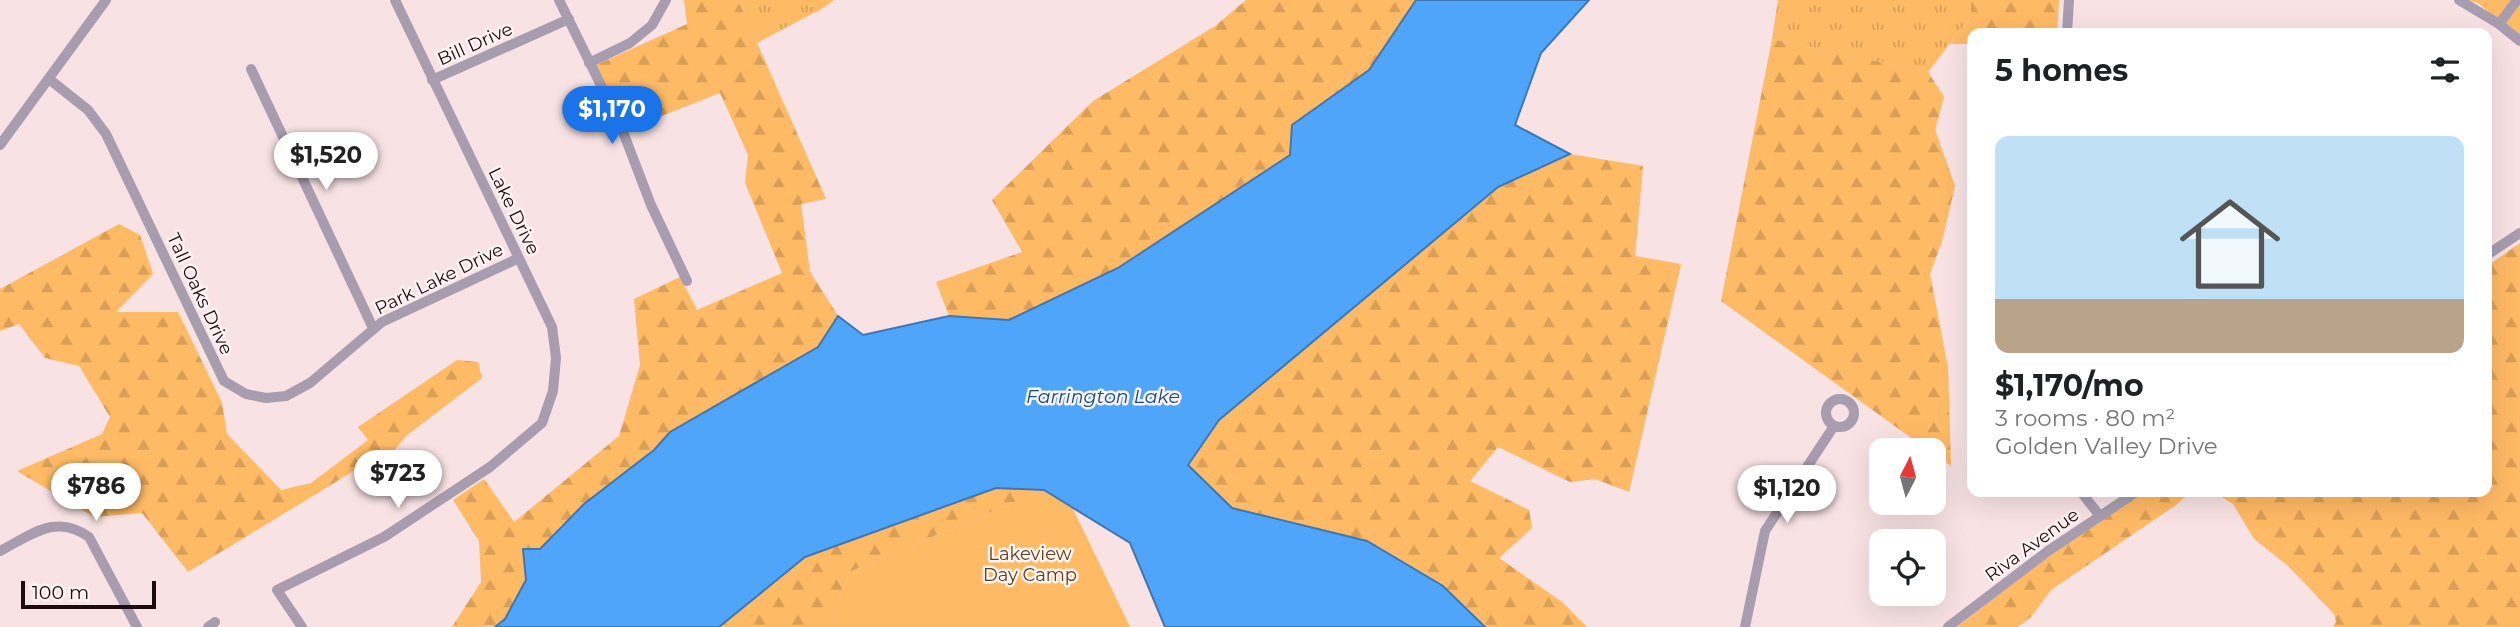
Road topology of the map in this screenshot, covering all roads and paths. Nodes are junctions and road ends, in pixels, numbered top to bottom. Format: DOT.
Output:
graph roads {
  1 [pos="106,0"];
  2 [pos="395,0"];
  3 [pos="559,0"];
  4 [pos="666,0"];
  5 [pos="2069,0"];
  6 [pos="2459,0"];
  7 [pos="2517,0"];
  8 [pos="569,19"];
  9 [pos="2499,24"];
  10 [pos="2067,28"];
  11 [pos="2520,41"];
  12 [pos="589,63"];
  13 [pos="251,69"];
  14 [pos="49,79"];
  15 [pos="432,80"];
  16 [pos="0,145"];
  17 [pos="2520,233"];
  18 [pos="2492,252"];
  19 [pos="519,258"];
  20 [pos="687,281"];
  21 [pos="373,328"];
  22 [pos="1834,426"];
  23 [pos="2085,497"];
  24 [pos="2128,497"];
  25 [pos="2100,516"];
  26 [pos="0,551"];
  27 [pos="137,627"];
  28 [pos="302,627"];
  29 [pos="1745,627"];
  30 [pos="1948,627"];
  1 -- 14 [label="street"];
  2 -- 15 [label="street, Lake Drive"];
  3 -- 8 [label="street"];
  4 -- 12 [label="street"];
  5 -- 10 [label="street"];
  6 -- 9 [label="street"];
  7 -- 9 [label="street"];
  8 -- 12 [label="street"];
  8 -- 15 [label="street, Bill Drive"];
  9 -- 11 [label="street"];
  12 -- 20 [label="street"];
  13 -- 21 [label="street"];
  14 -- 16 [label="street"];
  14 -- 21 [label="street, Tall Oaks Drive"];
  15 -- 19 [label="street, Lake Drive"];
  17 -- 18 [label="street"];
  19 -- 21 [label="street, Park Lake Drive"];
  19 -- 28 [label="street, Lake Drive"];
  22 -- 29 [label="street"];
  23 -- 25 [label="street"];
  24 -- 25 [label="street, Riva Avenue"];
  25 -- 30 [label="street, Riva Avenue"];
  26 -- 27 [label="street"];
}
